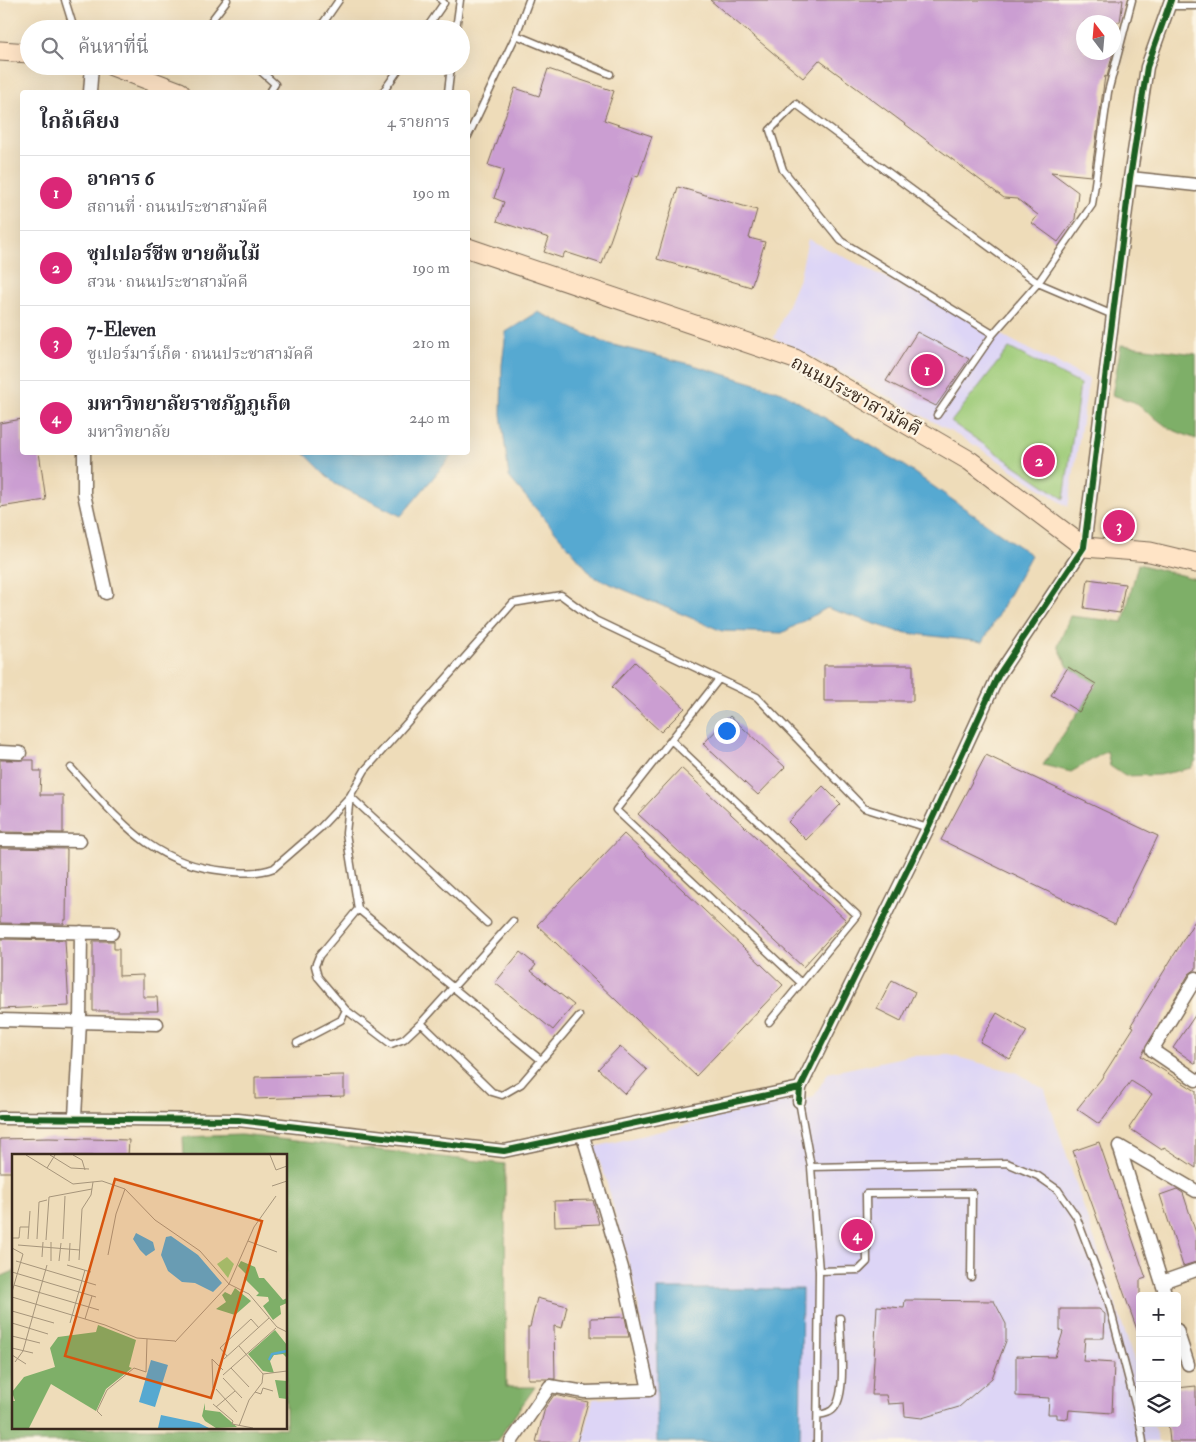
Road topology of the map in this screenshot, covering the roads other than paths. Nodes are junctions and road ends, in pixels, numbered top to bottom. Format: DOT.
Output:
graph roads {
  1 [pos="65,0"];
  2 [pos="227,0"];
  3 [pos="340,0"];
  4 [pos="441,0"];
  5 [pos="460,0"];
  6 [pos="529,0"];
  7 [pos="1132,0"];
  8 [pos="1170,3"];
  9 [pos="1196,6"];
  10 [pos="71,20"];
  11 [pos="212,20"];
  12 [pos="326,20"];
  13 [pos="432,20"];
  14 [pos="457,20"];
  15 [pos="516,35"];
  16 [pos="0,52"];
  17 [pos="20,53"];
  18 [pos="610,74"];
  19 [pos="91,75"];
  20 [pos="136,75"];
  21 [pos="265,75"];
  22 [pos="395,75"];
  23 [pos="450,75"];
  24 [pos="90,90"];
  25 [pos="175,90"];
  26 [pos="271,90"];
  27 [pos="384,90"];
  28 [pos="448,90"];
  29 [pos="470,132"];
  30 [pos="1130,178"];
  31 [pos="1196,185"];
  32 [pos="470,249"];
  33 [pos="1038,283"];
  34 [pos="1113,315"];
  35 [pos="993,334"];
  36 [pos="937,415"];
  37 [pos="84,455"];
  38 [pos="1084,546"];
  39 [pos="1196,563"];
  40 [pos="106,593"];
  41 [pos="719,679"];
  42 [pos="670,740"];
  43 [pos="0,752"];
  44 [pos="20,753"];
  45 [pos="71,768"];
  46 [pos="350,796"];
  47 [pos="928,828"];
  48 [pos="0,840"];
  49 [pos="80,841"];
  50 [pos="358,909"];
  51 [pos="513,921"];
  52 [pos="487,922"];
  53 [pos="0,931"];
  54 [pos="81,932"];
  55 [pos="112,933"];
  56 [pos="1196,978"];
  57 [pos="800,982"];
  58 [pos="452,988"];
  59 [pos="346,1010"];
  60 [pos="579,1016"];
  61 [pos="0,1020"];
  62 [pos="80,1022"];
  63 [pos="768,1022"];
  64 [pos="421,1023"];
  65 [pos="157,1024"];
  66 [pos="297,1042"];
  67 [pos="541,1060"];
  68 [pos="1196,1080"];
  69 [pos="800,1088"];
  70 [pos="799,1102"];
  71 [pos="75,1117"];
  72 [pos="0,1118"];
  73 [pos="583,1136"];
  74 [pos="811,1167"];
  75 [pos="1196,1190"];
  76 [pos="1196,1270"];
  77 [pos="819,1271"];
  78 [pos="971,1277"];
  79 [pos="1162,1282"];
  80 [pos="1165,1292"];
  81 [pos="840,1318"];
  82 [pos="1179,1337"];
  83 [pos="1188,1364"];
  84 [pos="1136,1408"];
  85 [pos="818,1415"];
  86 [pos="1141,1427"];
  87 [pos="511,1442"];
  88 [pos="817,1442"];
  89 [pos="1143,1442"];
  1 -- 10 [label="lane"];
  2 -- 11 [label="lane"];
  3 -- 12 [label="lane"];
  4 -- 13 [label="lane"];
  5 -- 14 [label="lane"];
  6 -- 15 [label="lane"];
  7 -- 33 [label="lane"];
  8 -- 9 [label="lane"];
  8 -- 30 [label="street"];
  15 -- 18 [label="lane"];
  15 -- 29 [label="lane"];
  16 -- 17 [label="street"];
  19 -- 24 [label="street"];
  20 -- 25 [label="street"];
  21 -- 26 [label="lane"];
  22 -- 27 [label="lane"];
  23 -- 28 [label="lane"];
  30 -- 31 [label="street"];
  30 -- 34 [label="street"];
  32 -- 38 [label="street, ถนนประชาสามัคคี"];
  33 -- 34 [label="lane"];
  33 -- 35 [label="lane"];
  33 -- 35 [label="lane"];
  34 -- 38 [label="street"];
  35 -- 36 [label="lane"];
  37 -- 40 [label="street"];
  38 -- 39 [label="street"];
  38 -- 47 [label="street"];
  41 -- 42 [label="lane"];
  41 -- 46 [label="lane"];
  41 -- 47 [label="lane"];
  42 -- 57 [label="lane"];
  42 -- 57 [label="lane"];
  43 -- 44 [label="street"];
  45 -- 46 [label="lane"];
  46 -- 50 [label="lane"];
  46 -- 52 [label="lane"];
  47 -- 69 [label="street"];
  48 -- 49 [label="street"];
  50 -- 58 [label="lane"];
  50 -- 59 [label="lane"];
  51 -- 58 [label="lane"];
  53 -- 54 [label="street"];
  54 -- 55 [label="street"];
  54 -- 62 [label="street"];
  56 -- 68 [label="street"];
  57 -- 63 [label="lane"];
  58 -- 64 [label="lane"];
  58 -- 67 [label="lane"];
  59 -- 64 [label="lane"];
  59 -- 66 [label="lane"];
  60 -- 67 [label="lane"];
  61 -- 62 [label="street"];
  62 -- 65 [label="street"];
  62 -- 71 [label="street"];
  64 -- 67 [label="lane"];
  69 -- 70 [label="street"];
  69 -- 73 [label="street"];
  70 -- 74 [label="lane"];
  71 -- 72 [label="street"];
  71 -- 73 [label="street"];
  73 -- 87 [label="street"];
  74 -- 77 [label="lane"];
  74 -- 84 [label="lane"];
  75 -- 79 [label="street"];
  76 -- 79 [label="street"];
  77 -- 78 [label="lane"];
  77 -- 85 [label="lane"];
  79 -- 80 [label="street"];
  81 -- 85 [label="lane"];
  82 -- 83 [label="street"];
  85 -- 88 [label="lane"];
  86 -- 89 [label="lane"];
}
